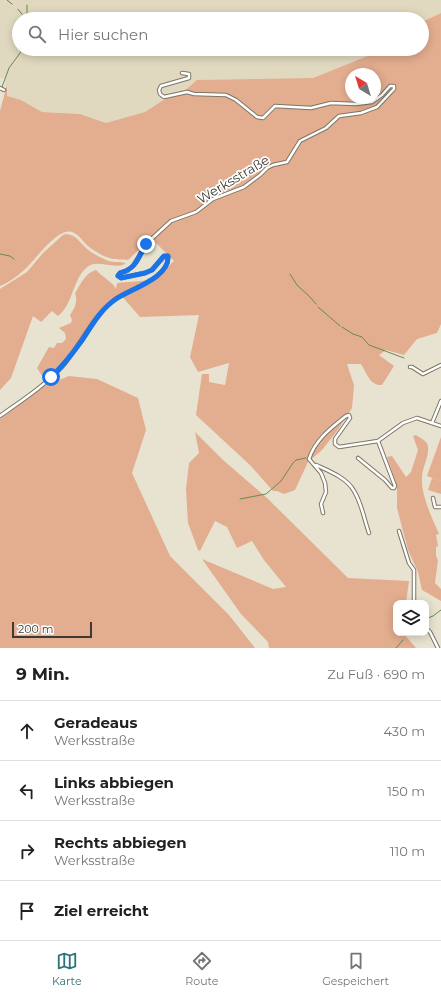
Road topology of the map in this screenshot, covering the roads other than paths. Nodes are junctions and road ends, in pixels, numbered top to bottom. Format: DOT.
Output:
graph roads {
  1 [pos="182,73"];
  2 [pos="441,366"];
  3 [pos="410,367"];
  4 [pos="441,401"];
  5 [pos="0,416"];
  6 [pos="432,423"];
  7 [pos="441,426"];
  8 [pos="378,441"];
  9 [pos="358,458"];
  10 [pos="315,465"];
  11 [pos="432,498"];
  12 [pos="441,508"];
  13 [pos="323,513"];
  14 [pos="399,531"];
  15 [pos="368,533"];
  16 [pos="414,600"];
  17 [pos="429,631"];
  18 [pos="438,648"];
  1 -- 5 [label="street, Werksstraße"];
  2 -- 3 [label="street"];
  4 -- 6 [label="street"];
  6 -- 7 [label="street"];
  6 -- 8 [label="street"];
  8 -- 9 [label="street"];
  8 -- 10 [label="street"];
  10 -- 13 [label="street"];
  10 -- 15 [label="street"];
  11 -- 12 [label="street"];
  14 -- 16 [label="street"];
  17 -- 18 [label="street"];
}
